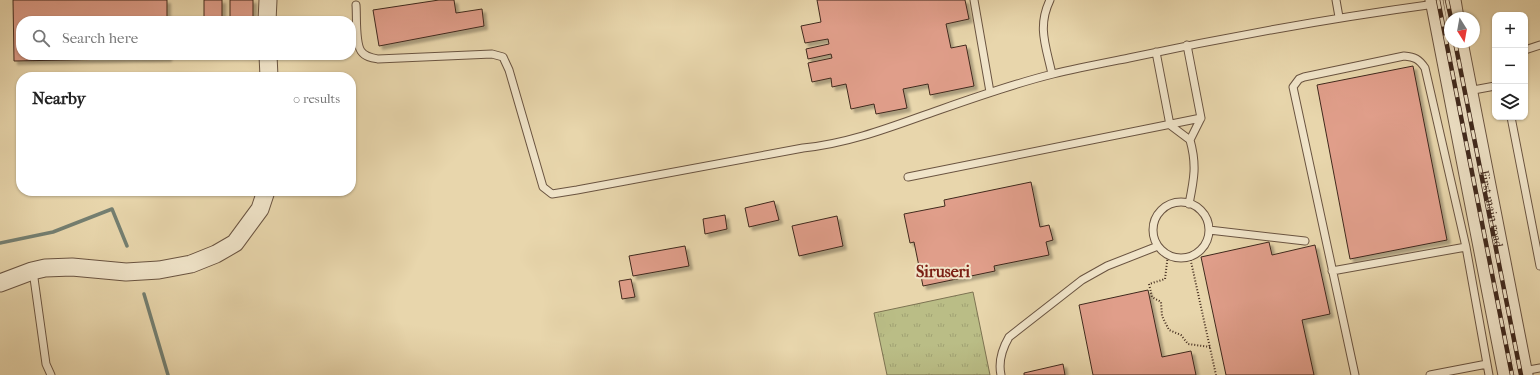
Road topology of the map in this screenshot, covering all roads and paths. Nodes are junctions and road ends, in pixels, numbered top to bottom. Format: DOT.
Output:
graph roads {
  1 [pos="268,0"];
  2 [pos="974,0"];
  3 [pos="1050,0"];
  4 [pos="1336,0"];
  5 [pos="356,5"];
  6 [pos="1435,5"];
  7 [pos="267,16"];
  8 [pos="1339,17"];
  9 [pos="1540,45"];
  10 [pos="1187,46"];
  11 [pos="1460,48"];
  12 [pos="1528,49"];
  13 [pos="1156,52"];
  14 [pos="268,60"];
  15 [pos="269,72"];
  16 [pos="1052,74"];
  17 [pos="1492,87"];
  18 [pos="1468,91"];
  19 [pos="990,92"];
  20 [pos="1202,118"];
  21 [pos="1512,120"];
  22 [pos="1170,125"];
  23 [pos="1190,140"];
  24 [pos="908,177"];
  25 [pos="264,196"];
  26 [pos="1189,204"];
  27 [pos="1208,230"];
  28 [pos="1305,241"];
  29 [pos="1158,246"];
  30 [pos="1466,247"];
  31 [pos="1168,254"];
  32 [pos="1190,257"];
  33 [pos="1540,266"];
  34 [pos="32,270"];
  35 [pos="1332,271"];
  36 [pos="0,283"];
  37 [pos="1210,347"];
  38 [pos="1487,364"];
  39 [pos="1540,368"];
  40 [pos="1518,374"];
  41 [pos="51,375"];
  42 [pos="1002,375"];
  43 [pos="1216,375"];
  44 [pos="1355,375"];
  45 [pos="1430,375"];
  46 [pos="1489,375"];
  1 -- 7 [label="street"];
  2 -- 19 [label="lane"];
  3 -- 16 [label="lane"];
  4 -- 8 [label="lane"];
  5 -- 19 [label="lane"];
  6 -- 8 [label="lane"];
  6 -- 40 [label="street"];
  8 -- 10 [label="lane"];
  9 -- 12 [label="lane"];
  10 -- 13 [label="lane"];
  10 -- 20 [label="lane"];
  11 -- 18 [label="street, First main road"];
  13 -- 16 [label="lane"];
  13 -- 22 [label="lane"];
  14 -- 15 [label="street"];
  16 -- 19 [label="lane"];
  17 -- 18 [label="lane"];
  18 -- 40 [label="street, First main road"];
  20 -- 22 [label="lane"];
  20 -- 23 [label="lane"];
  21 -- 33 [label="lane"];
  22 -- 23 [label="lane"];
  22 -- 24 [label="lane"];
  23 -- 26 [label="lane"];
  25 -- 34 [label="street"];
  26 -- 27 [label="lane"];
  26 -- 29 [label="lane"];
  27 -- 28 [label="lane"];
  27 -- 32 [label="lane"];
  29 -- 31 [label="lane"];
  29 -- 42 [label="lane"];
  30 -- 35 [label="lane"];
  30 -- 35 [label="lane"];
  30 -- 38 [label="lane"];
  31 -- 32 [label="lane"];
  31 -- 37 [label="path"];
  32 -- 37 [label="path"];
  34 -- 36 [label="street"];
  34 -- 41 [label="lane"];
  35 -- 44 [label="lane"];
  37 -- 43 [label="path"];
  38 -- 45 [label="lane"];
  38 -- 46 [label="lane"];
  39 -- 40 [label="lane"];
}
